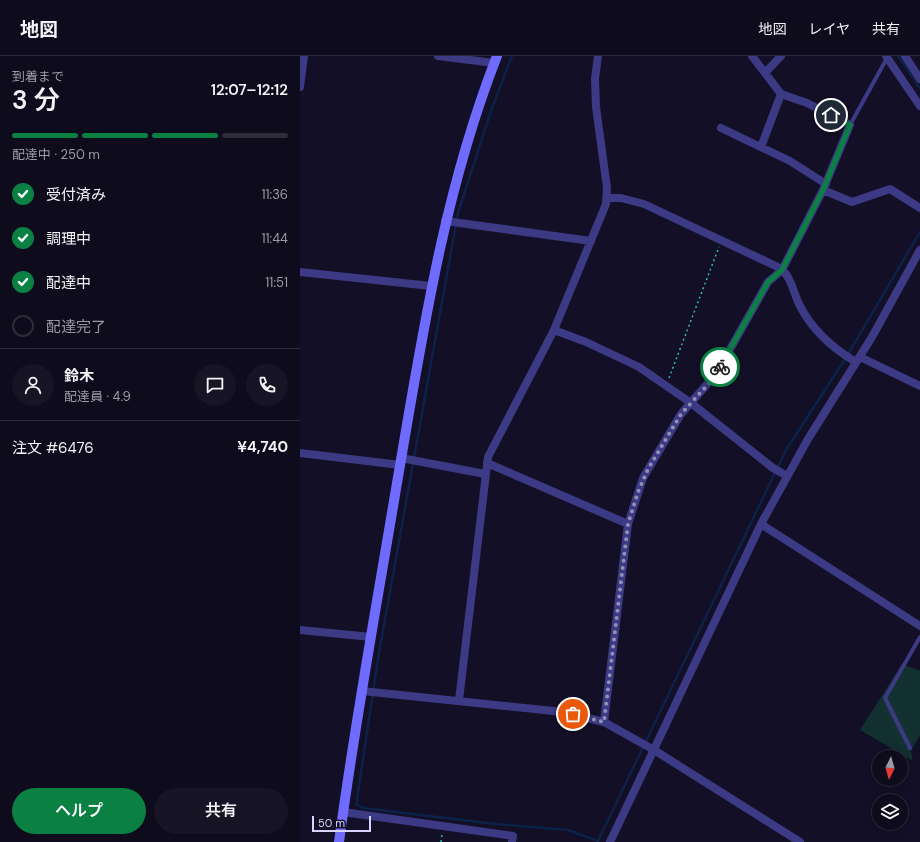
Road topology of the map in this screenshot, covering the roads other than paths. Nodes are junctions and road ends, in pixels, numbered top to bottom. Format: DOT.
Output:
graph roads {
  1 [pos="304,56"];
  2 [pos="438,56"];
  3 [pos="598,56"];
  4 [pos="752,56"];
  5 [pos="781,56"];
  6 [pos="905,56"];
  7 [pos="886,57"];
  8 [pos="496,59"];
  9 [pos="765,73"];
  10 [pos="920,79"];
  11 [pos="300,87"];
  12 [pos="781,94"];
  13 [pos="920,106"];
  14 [pos="850,125"];
  15 [pos="721,128"];
  16 [pos="761,147"];
  17 [pos="824,187"];
  18 [pos="607,198"];
  19 [pos="920,208"];
  20 [pos="449,221"];
  21 [pos="591,241"];
  22 [pos="920,250"];
  23 [pos="782,270"];
  24 [pos="300,272"];
  25 [pos="431,286"];
  26 [pos="554,330"];
  27 [pos="856,359"];
  28 [pos="920,386"];
  29 [pos="690,403"];
  30 [pos="300,453"];
  31 [pos="401,462"];
  32 [pos="487,463"];
  33 [pos="485,474"];
  34 [pos="785,475"];
  35 [pos="628,524"];
  36 [pos="761,524"];
  37 [pos="920,626"];
  38 [pos="300,630"];
  39 [pos="920,636"];
  40 [pos="371,638"];
  41 [pos="362,691"];
  42 [pos="459,700"];
  43 [pos="604,722"];
  44 [pos="910,748"];
  45 [pos="652,749"];
  46 [pos="343,812"];
  47 [pos="339,842"];
  48 [pos="512,842"];
  49 [pos="610,842"];
  50 [pos="800,842"];
  1 -- 11 [label="street"];
  2 -- 8 [label="street"];
  3 -- 18 [label="street"];
  4 -- 9 [label="street"];
  5 -- 9 [label="street"];
  6 -- 10 [label="street"];
  7 -- 13 [label="street"];
  7 -- 14 [label="lane"];
  8 -- 20 [label="street"];
  9 -- 12 [label="street"];
  12 -- 14 [label="street"];
  12 -- 16 [label="street"];
  14 -- 17 [label="street"];
  15 -- 16 [label="street"];
  16 -- 17 [label="street"];
  17 -- 19 [label="street"];
  17 -- 23 [label="street"];
  18 -- 21 [label="street"];
  18 -- 23 [label="street"];
  20 -- 21 [label="street"];
  20 -- 25 [label="street"];
  21 -- 26 [label="street"];
  22 -- 27 [label="street"];
  23 -- 27 [label="street"];
  23 -- 29 [label="street"];
  24 -- 25 [label="street"];
  25 -- 31 [label="street"];
  26 -- 29 [label="street"];
  26 -- 32 [label="street"];
  27 -- 28 [label="street"];
  27 -- 34 [label="street"];
  29 -- 34 [label="street"];
  29 -- 35 [label="street"];
  30 -- 31 [label="street"];
  31 -- 33 [label="street"];
  31 -- 40 [label="street"];
  32 -- 33 [label="street"];
  32 -- 35 [label="street"];
  33 -- 42 [label="street"];
  34 -- 36 [label="street"];
  35 -- 43 [label="street"];
  36 -- 37 [label="street"];
  36 -- 45 [label="street"];
  38 -- 40 [label="street"];
  39 -- 44 [label="lane"];
  40 -- 41 [label="street"];
  41 -- 42 [label="street"];
  41 -- 46 [label="street"];
  42 -- 43 [label="street"];
  43 -- 45 [label="street"];
  45 -- 49 [label="street"];
  45 -- 50 [label="street"];
  46 -- 47 [label="street"];
  46 -- 48 [label="street"];
}
